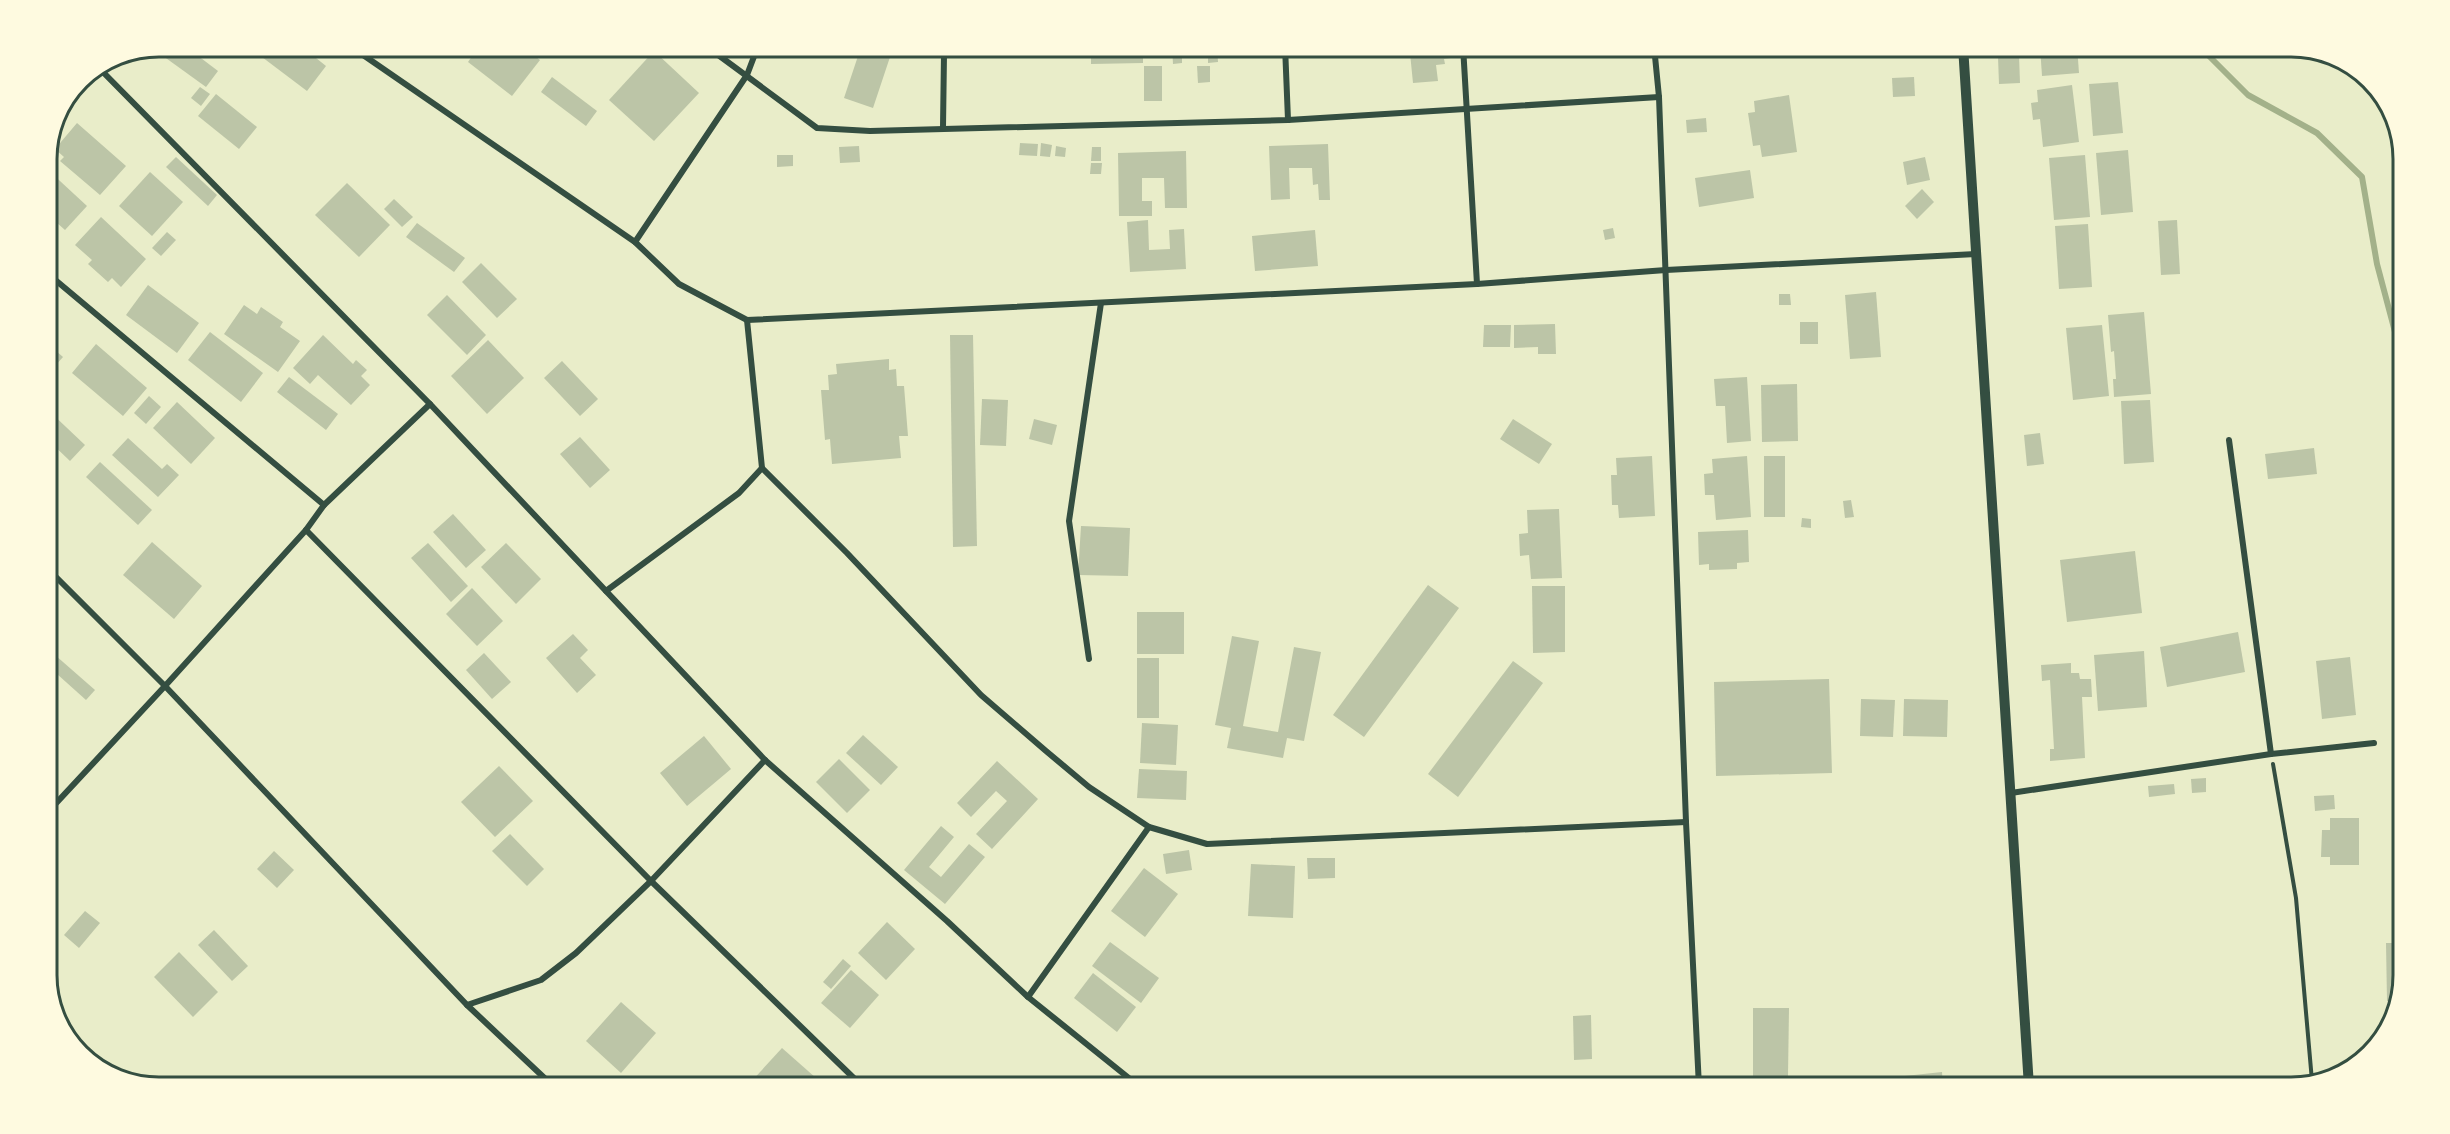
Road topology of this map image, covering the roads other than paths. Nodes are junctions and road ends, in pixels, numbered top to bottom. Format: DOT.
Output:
graph roads {
  1 [pos="366,57"];
  2 [pos="722,57"];
  3 [pos="754,57"];
  4 [pos="944,57"];
  5 [pos="1285,57"];
  6 [pos="1463,57"];
  7 [pos="1655,57"];
  8 [pos="1964,57"];
  9 [pos="104,73"];
  10 [pos="747,75"];
  11 [pos="1659,97"];
  12 [pos="1465,108"];
  13 [pos="1288,120"];
  14 [pos="943,127"];
  15 [pos="635,242"];
  16 [pos="1976,254"];
  17 [pos="1666,270"];
  18 [pos="57,281"];
  19 [pos="1477,284"];
  20 [pos="1101,303"];
  21 [pos="747,320"];
  22 [pos="430,404"];
  23 [pos="2229,440"];
  24 [pos="762,468"];
  25 [pos="324,505"];
  26 [pos="306,530"];
  27 [pos="57,578"];
  28 [pos="606,591"];
  29 [pos="1089,659"];
  30 [pos="165,686"];
  31 [pos="2374,743"];
  32 [pos="2271,754"];
  33 [pos="765,760"];
  34 [pos="2011,793"];
  35 [pos="57,802"];
  36 [pos="1686,822"];
  37 [pos="1149,827"];
  38 [pos="651,880"];
  39 [pos="1028,997"];
  40 [pos="467,1005"];
  41 [pos="542,1077"];
  42 [pos="852,1077"];
  43 [pos="1126,1077"];
  44 [pos="1699,1077"];
  45 [pos="2028,1077"];
  1 -- 15 [label="street"];
  2 -- 10 [label="street"];
  3 -- 10 [label="street"];
  4 -- 14 [label="street"];
  5 -- 13 [label="street"];
  6 -- 12 [label="street"];
  7 -- 11 [label="street"];
  8 -- 16 [label="street"];
  9 -- 22 [label="street"];
  10 -- 14 [label="street"];
  10 -- 15 [label="street"];
  11 -- 12 [label="street"];
  11 -- 17 [label="street"];
  12 -- 13 [label="street"];
  12 -- 19 [label="street"];
  13 -- 14 [label="street"];
  15 -- 21 [label="street"];
  16 -- 17 [label="street"];
  16 -- 34 [label="street"];
  17 -- 19 [label="street"];
  17 -- 36 [label="street"];
  18 -- 25 [label="street"];
  19 -- 20 [label="street"];
  20 -- 21 [label="street"];
  20 -- 29 [label="street"];
  21 -- 24 [label="street"];
  22 -- 25 [label="street"];
  22 -- 28 [label="street"];
  23 -- 32 [label="street"];
  24 -- 28 [label="street"];
  24 -- 37 [label="street"];
  25 -- 26 [label="street"];
  26 -- 30 [label="street"];
  26 -- 38 [label="street"];
  27 -- 30 [label="street"];
  28 -- 33 [label="street"];
  30 -- 35 [label="street"];
  30 -- 40 [label="street"];
  31 -- 32 [label="street"];
  32 -- 34 [label="street"];
  33 -- 38 [label="street"];
  33 -- 39 [label="street"];
  34 -- 45 [label="street"];
  36 -- 37 [label="street"];
  36 -- 44 [label="street"];
  37 -- 39 [label="street"];
  38 -- 40 [label="street"];
  38 -- 42 [label="street"];
  39 -- 43 [label="street"];
  40 -- 41 [label="street"];
}
